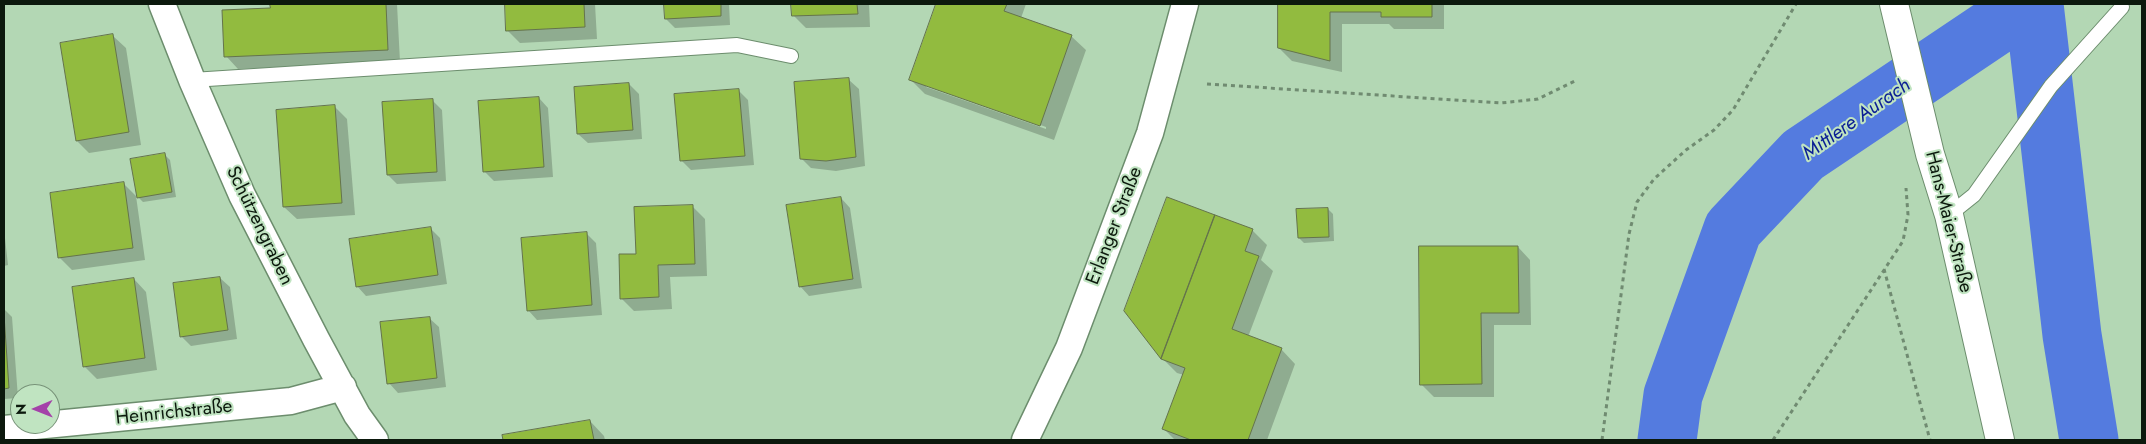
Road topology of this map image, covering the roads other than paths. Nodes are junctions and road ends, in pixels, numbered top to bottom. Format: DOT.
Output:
graph roads {
  1 [pos="162,4"];
  2 [pos="1184,4"];
  3 [pos="1894,4"];
  4 [pos="2122,7"];
  5 [pos="791,56"];
  6 [pos="192,80"];
  7 [pos="1949,215"];
  8 [pos="343,387"];
  9 [pos="4,429"];
  10 [pos="375,440"];
  11 [pos="1025,440"];
  12 [pos="2000,440"];
  1 -- 6 [label="street, Schützengraben"];
  2 -- 11 [label="street, Erlanger Straße"];
  3 -- 7 [label="street, Hans-Maier-Straße"];
  4 -- 7 [label="lane"];
  5 -- 6 [label="lane"];
  6 -- 8 [label="street, Schützengraben"];
  7 -- 12 [label="street, Hans-Maier-Straße"];
  8 -- 9 [label="street, Heinrichstraße"];
  8 -- 10 [label="street, Schützengraben"];
}
